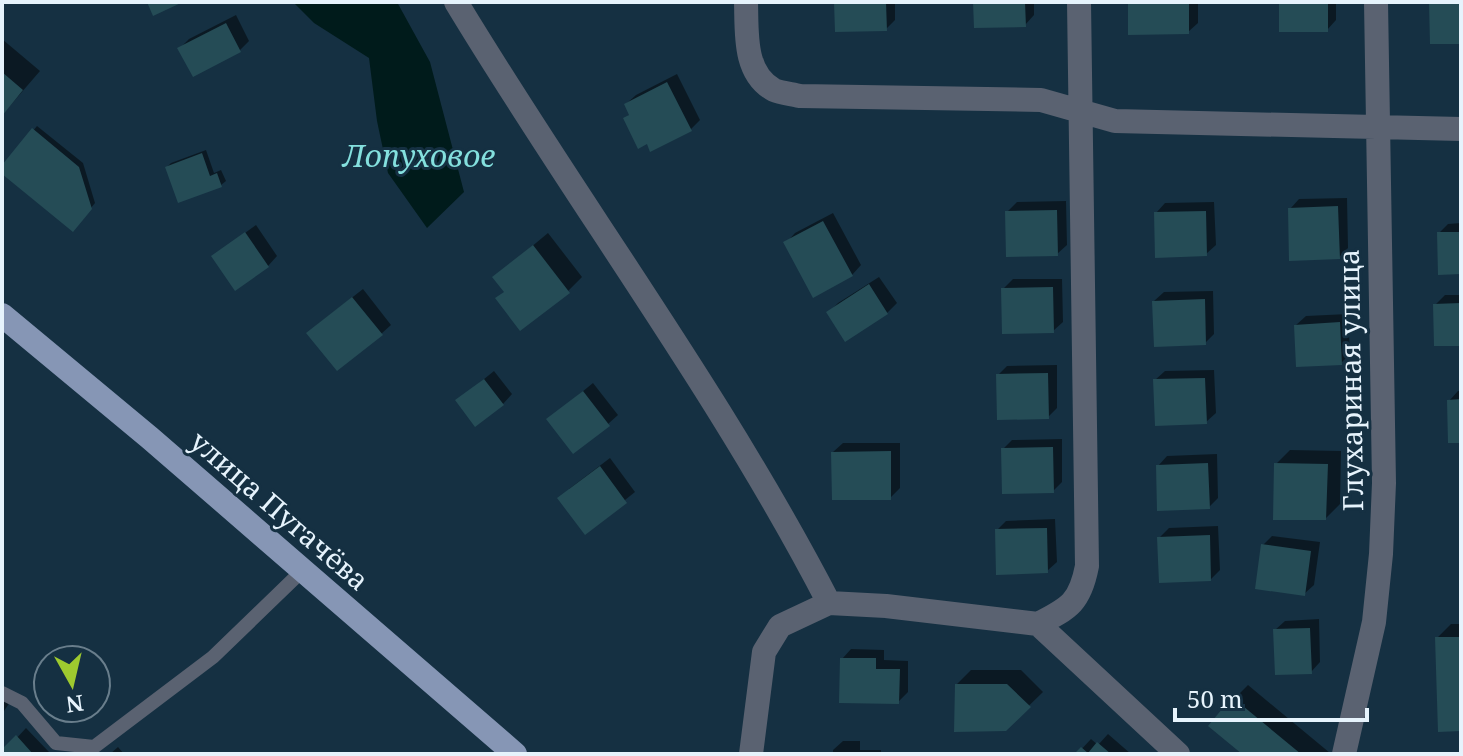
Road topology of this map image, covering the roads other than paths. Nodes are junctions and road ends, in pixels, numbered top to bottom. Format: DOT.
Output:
graph roads {
  1 [pos="456,2"];
  2 [pos="746,2"];
  3 [pos="1079,2"];
  4 [pos="1376,2"];
  5 [pos="1080,113"];
  6 [pos="1376,126"];
  7 [pos="1461,129"];
  8 [pos="2,315"];
  9 [pos="303,570"];
  10 [pos="829,603"];
  11 [pos="1038,624"];
  12 [pos="2,693"];
  13 [pos="515,754"];
  14 [pos="751,754"];
  15 [pos="1178,754"];
  16 [pos="1344,754"];
  1 -- 10 [label="street"];
  2 -- 5 [label="street"];
  3 -- 5 [label="street"];
  4 -- 6 [label="street, Глухариная улица"];
  5 -- 6 [label="street"];
  5 -- 11 [label="street"];
  6 -- 7 [label="street"];
  6 -- 16 [label="street, Глухариная улица"];
  8 -- 9 [label="main road, улица Пугачёва"];
  9 -- 12 [label="lane"];
  9 -- 13 [label="main road, улица Пугачёва"];
  10 -- 11 [label="street"];
  10 -- 14 [label="street"];
  11 -- 15 [label="street"];
}
